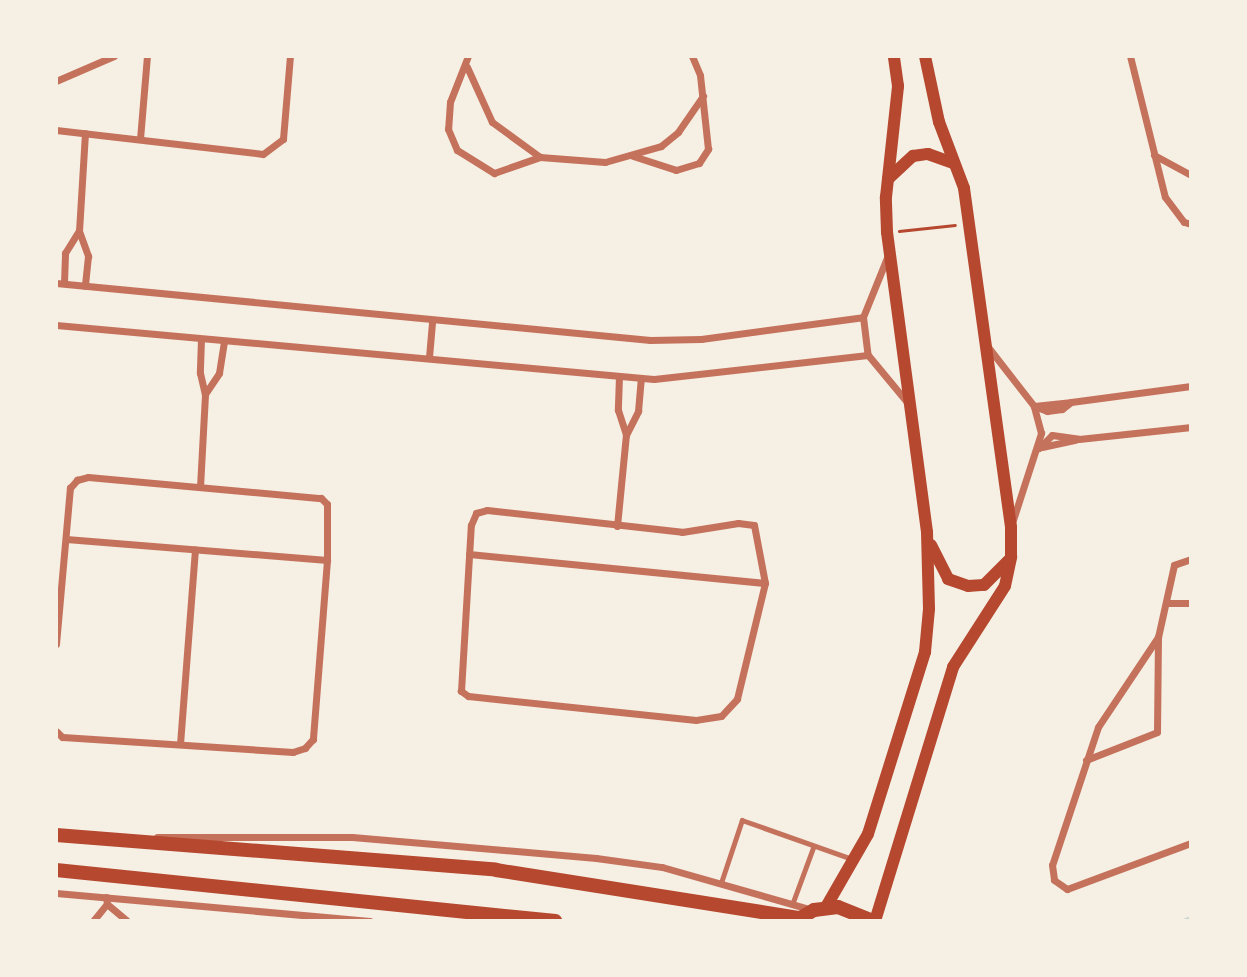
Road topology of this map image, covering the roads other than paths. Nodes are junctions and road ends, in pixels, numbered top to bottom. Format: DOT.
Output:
graph roads {
  1 [pos="114,56"];
  2 [pos="147,56"];
  3 [pos="290,56"];
  4 [pos="468,56"];
  5 [pos="692,56"];
  6 [pos="894,56"];
  7 [pos="925,56"];
  8 [pos="1130,56"];
  9 [pos="467,67"];
  10 [pos="56,81"];
  11 [pos="703,96"];
  12 [pos="56,130"];
  13 [pos="85,133"];
  14 [pos="140,139"];
  15 [pos="1154,155"];
  16 [pos="633,156"];
  17 [pos="540,157"];
  18 [pos="953,163"];
  19 [pos="1191,175"];
  20 [pos="888,179"];
  21 [pos="1191,224"];
  22 [pos="79,231"];
  23 [pos="889,254"];
  24 [pos="60,283"];
  25 [pos="86,286"];
  26 [pos="859,317"];
  27 [pos="432,321"];
  28 [pos="56,324"];
  29 [pos="201,339"];
  30 [pos="224,341"];
  31 [pos="985,343"];
  32 [pos="864,355"];
  33 [pos="429,357"];
  34 [pos="619,376"];
  35 [pos="641,378"];
  36 [pos="1191,386"];
  37 [pos="205,394"];
  38 [pos="908,403"];
  39 [pos="1034,406"];
  40 [pos="1191,430"];
  41 [pos="626,435"];
  42 [pos="1038,448"];
  43 [pos="200,487"];
  44 [pos="617,526"];
  45 [pos="1011,527"];
  46 [pos="927,532"];
  47 [pos="66,539"];
  48 [pos="195,550"];
  49 [pos="469,554"];
  50 [pos="1011,556"];
  51 [pos="1191,559"];
  52 [pos="327,560"];
  53 [pos="765,583"];
  54 [pos="1166,603"];
  55 [pos="1191,603"];
  56 [pos="1158,637"];
  57 [pos="56,643"];
  58 [pos="56,731"];
  59 [pos="180,744"];
  60 [pos="1086,761"];
  61 [pos="56,835"];
  62 [pos="116,839"];
  63 [pos="1191,843"];
  64 [pos="813,848"];
  65 [pos="855,860"];
  66 [pos="56,870"];
  67 [pos="721,884"];
  68 [pos="56,893"];
  69 [pos="107,901"];
  70 [pos="793,902"];
  71 [pos="820,909"];
  72 [pos="796,919"];
  73 [pos="547,920"];
  74 [pos="93,921"];
  75 [pos="127,921"];
  76 [pos="369,921"];
  77 [pos="540,921"];
  78 [pos="555,921"];
  79 [pos="873,921"];
  1 -- 10 [label="street"];
  2 -- 14 [label="street"];
  3 -- 14 [label="street"];
  4 -- 9 [label="street"];
  5 -- 11 [label="street"];
  6 -- 20 [label="main road"];
  7 -- 18 [label="main road"];
  8 -- 15 [label="street"];
  9 -- 17 [label="street"];
  9 -- 17 [label="street"];
  11 -- 16 [label="street"];
  11 -- 16 [label="street"];
  12 -- 13 [label="street"];
  13 -- 14 [label="street"];
  13 -- 22 [label="street"];
  15 -- 19 [label="street"];
  15 -- 21 [label="street"];
  16 -- 17 [label="street"];
  18 -- 20 [label="main road"];
  18 -- 31 [label="main road"];
  20 -- 23 [label="main road"];
  22 -- 24 [label="street"];
  22 -- 25 [label="street"];
  23 -- 26 [label="street"];
  23 -- 38 [label="main road"];
  24 -- 25 [label="street"];
  25 -- 27 [label="street"];
  26 -- 27 [label="street"];
  26 -- 32 [label="street"];
  27 -- 33 [label="street"];
  28 -- 29 [label="street"];
  29 -- 30 [label="street"];
  29 -- 37 [label="street"];
  30 -- 33 [label="street"];
  30 -- 37 [label="street"];
  31 -- 39 [label="street"];
  31 -- 45 [label="main road"];
  32 -- 35 [label="street"];
  32 -- 38 [label="street"];
  33 -- 34 [label="street"];
  34 -- 35 [label="street"];
  34 -- 41 [label="street"];
  35 -- 41 [label="street"];
  36 -- 39 [label="street"];
  37 -- 43 [label="street"];
  38 -- 46 [label="main road"];
  39 -- 42 [label="street"];
  40 -- 42 [label="street"];
  41 -- 44 [label="street"];
  42 -- 45 [label="street"];
  43 -- 47 [label="street"];
  43 -- 52 [label="street"];
  44 -- 49 [label="street"];
  44 -- 53 [label="street"];
  45 -- 50 [label="main road"];
  46 -- 50 [label="main road"];
  46 -- 65 [label="main road"];
  47 -- 48 [label="street"];
  47 -- 57 [label="street"];
  48 -- 52 [label="street"];
  48 -- 59 [label="street"];
  49 -- 53 [label="street"];
  49 -- 53 [label="street"];
  50 -- 79 [label="main road"];
  51 -- 54 [label="street"];
  52 -- 59 [label="street"];
  54 -- 55 [label="street"];
  54 -- 56 [label="street"];
  56 -- 60 [label="street"];
  56 -- 60 [label="street"];
  58 -- 59 [label="street"];
  60 -- 63 [label="street"];
  61 -- 62 [label="main road"];
  62 -- 67 [label="street"];
  62 -- 72 [label="main road"];
  64 -- 65 [label="lane"];
  64 -- 67 [label="lane"];
  64 -- 70 [label="lane"];
  65 -- 71 [label="main road"];
  66 -- 73 [label="main road"];
  67 -- 70 [label="street"];
  68 -- 69 [label="street"];
  69 -- 74 [label="street"];
  69 -- 75 [label="street"];
  69 -- 76 [label="street"];
  70 -- 71 [label="street"];
  71 -- 72 [label="main road"];
  71 -- 79 [label="main road"];
  73 -- 77 [label="street"];
  73 -- 78 [label="main road"];
}
